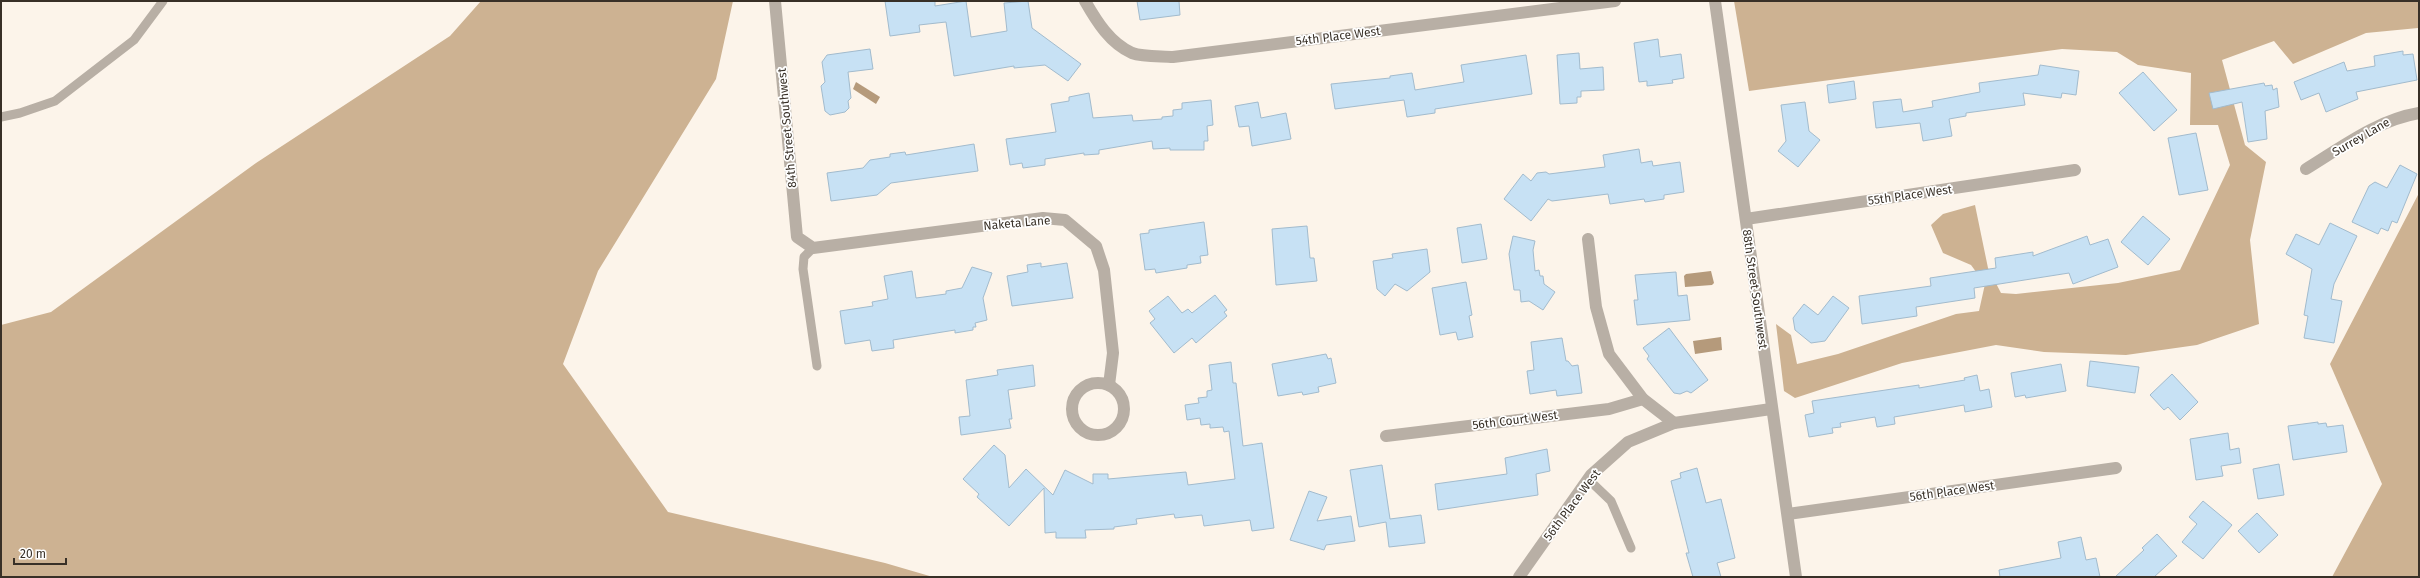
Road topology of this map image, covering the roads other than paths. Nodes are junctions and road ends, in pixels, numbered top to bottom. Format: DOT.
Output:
graph roads {
  1 [pos="163,1"];
  2 [pos="774,1"];
  3 [pos="1085,1"];
  4 [pos="1615,1"];
  5 [pos="1715,1"];
  6 [pos="2419,112"];
  7 [pos="1,117"];
  8 [pos="2306,169"];
  9 [pos="2075,170"];
  10 [pos="1746,218"];
  11 [pos="1588,239"];
  12 [pos="813,248"];
  13 [pos="817,366"];
  14 [pos="1109,385"];
  15 [pos="1643,399"];
  16 [pos="1771,410"];
  17 [pos="1674,423"];
  18 [pos="1386,436"];
  19 [pos="2116,468"];
  20 [pos="1588,479"];
  21 [pos="1788,514"];
  22 [pos="1631,548"];
  23 [pos="1519,577"];
  24 [pos="1796,577"];
  1 -- 7 [label="lane"];
  2 -- 12 [label="street, 84th Street Southwest"];
  3 -- 4 [label="street, 54th Place West"];
  5 -- 10 [label="street, 88th Street Southwest"];
  6 -- 8 [label="street, Surrey Lane"];
  9 -- 10 [label="street, 55th Place West"];
  10 -- 16 [label="street, 88th Street Southwest"];
  11 -- 15 [label="street"];
  12 -- 13 [label="lane"];
  12 -- 14 [label="street, Naketa Lane"];
  14 -- 14 [label="street"];
  15 -- 17 [label="street"];
  15 -- 18 [label="street, 56th Court West"];
  16 -- 17 [label="street, 56th Place West"];
  16 -- 21 [label="street, 88th Street Southwest"];
  17 -- 20 [label="street, 56th Place West"];
  19 -- 21 [label="street, 56th Place West"];
  20 -- 22 [label="lane"];
  20 -- 23 [label="street, 56th Place West"];
  21 -- 24 [label="street, 88th Street Southwest"];
}
